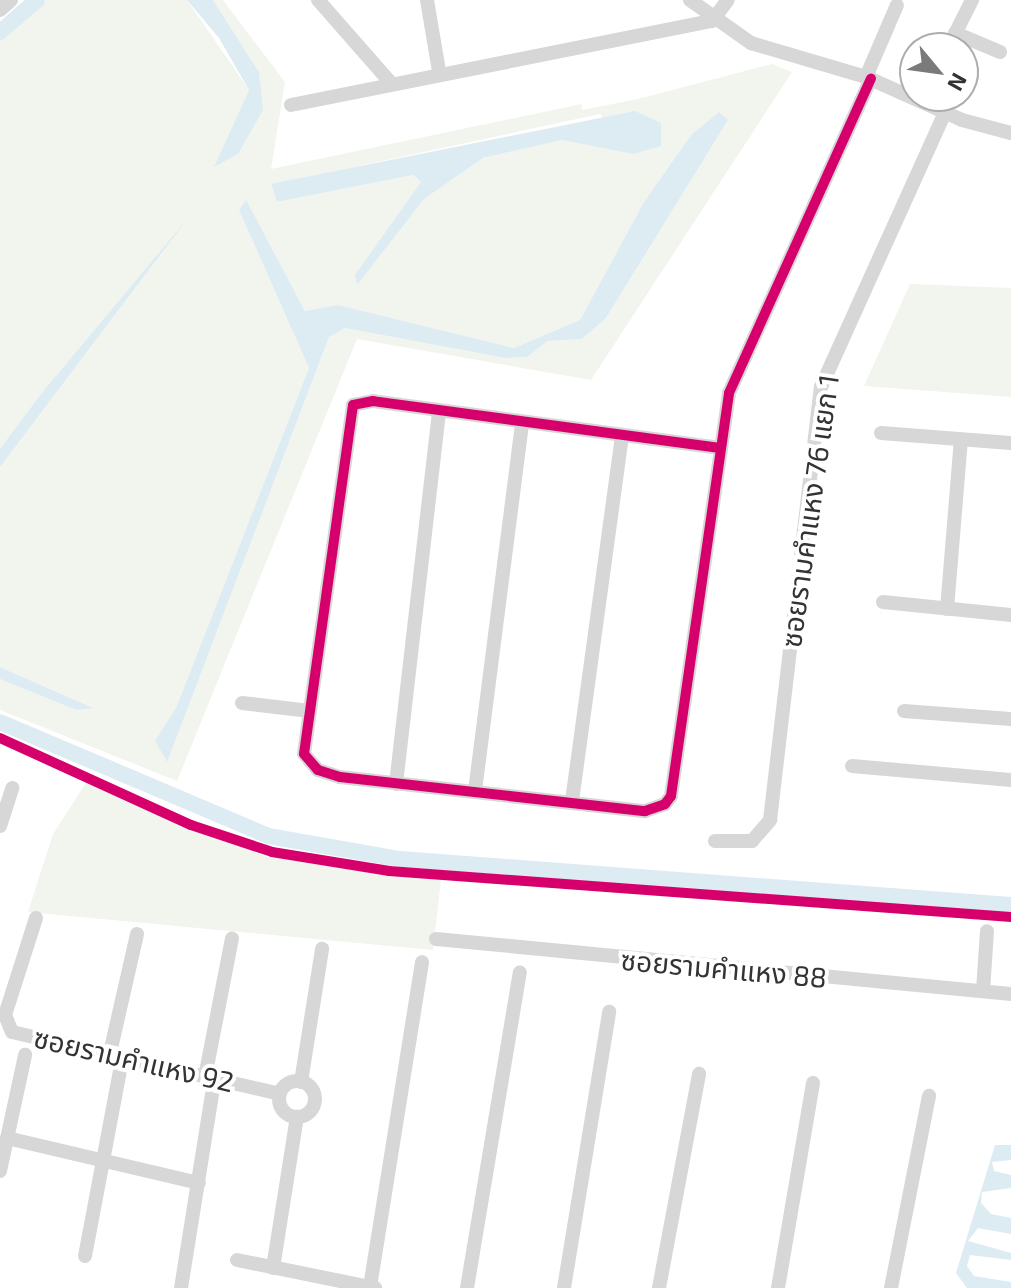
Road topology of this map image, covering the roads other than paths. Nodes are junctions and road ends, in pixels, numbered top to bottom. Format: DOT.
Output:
graph roads {
  1 [pos="11,0"];
  2 [pos="318,0"];
  3 [pos="427,0"];
  4 [pos="690,0"];
  5 [pos="728,0"];
  6 [pos="972,0"];
  7 [pos="897,5"];
  8 [pos="0,10"];
  9 [pos="712,21"];
  10 [pos="956,32"];
  11 [pos="979,43"];
  12 [pos="1000,52"];
  13 [pos="439,71"];
  14 [pos="868,78"];
  15 [pos="390,82"];
  16 [pos="899,89"];
  17 [pos="291,105"];
  18 [pos="945,112"];
  19 [pos="1011,133"];
  20 [pos="439,410"];
  21 [pos="522,422"];
  22 [pos="881,433"];
  23 [pos="622,436"];
  24 [pos="961,440"];
  25 [pos="1011,443"];
  26 [pos="720,448"];
  27 [pos="883,602"];
  28 [pos="947,609"];
  29 [pos="1011,615"];
  30 [pos="242,703"];
  31 [pos="310,711"];
  32 [pos="904,711"];
  33 [pos="1011,719"];
  34 [pos="852,766"];
  35 [pos="1011,780"];
  36 [pos="396,784"];
  37 [pos="12,788"];
  38 [pos="475,791"];
  39 [pos="572,801"];
  40 [pos="0,826"];
  41 [pos="715,841"];
  42 [pos="36,918"];
  43 [pos="987,931"];
  44 [pos="137,934"];
  45 [pos="232,938"];
  46 [pos="436,939"];
  47 [pos="322,949"];
  48 [pos="422,962"];
  49 [pos="520,972"];
  50 [pos="983,991"];
  51 [pos="1011,994"];
  52 [pos="609,1012"];
  53 [pos="110,1053"];
  54 [pos="25,1055"];
  55 [pos="120,1070"];
  56 [pos="206,1072"];
  57 [pos="699,1074"];
  58 [pos="301,1082"];
  59 [pos="813,1083"];
  60 [pos="212,1094"];
  61 [pos="280,1094"];
  62 [pos="929,1096"];
  63 [pos="297,1117"];
  64 [pos="7,1138"];
  65 [pos="103,1160"];
  66 [pos="0,1171"];
  67 [pos="199,1183"];
  68 [pos="85,1256"];
  69 [pos="237,1260"];
  70 [pos="273,1268"];
  71 [pos="181,1288"];
  72 [pos="372,1288"];
  73 [pos="467,1288"];
  74 [pos="564,1288"];
  75 [pos="659,1288"];
  76 [pos="778,1288"];
  77 [pos="891,1288"];
  1 -- 8 [label="street"];
  2 -- 15 [label="street"];
  3 -- 13 [label="street"];
  4 -- 9 [label="street"];
  5 -- 9 [label="street"];
  6 -- 10 [label="street"];
  7 -- 14 [label="street"];
  9 -- 13 [label="street"];
  9 -- 14 [label="street"];
  11 -- 12 [label="street"];
  13 -- 15 [label="street"];
  14 -- 16 [label="street"];
  14 -- 26 [label="street"];
  15 -- 17 [label="street"];
  18 -- 19 [label="street"];
  18 -- 41 [label="street, ซอยรามคำแหง 76 แยก 1"];
  20 -- 21 [label="street"];
  20 -- 31 [label="street"];
  20 -- 36 [label="street"];
  21 -- 23 [label="street"];
  21 -- 38 [label="street"];
  22 -- 24 [label="street"];
  23 -- 26 [label="street"];
  23 -- 39 [label="street"];
  24 -- 25 [label="street"];
  24 -- 28 [label="street"];
  26 -- 39 [label="street"];
  27 -- 28 [label="street"];
  28 -- 29 [label="street"];
  30 -- 31 [label="street"];
  31 -- 36 [label="street"];
  32 -- 33 [label="street"];
  34 -- 35 [label="street"];
  36 -- 38 [label="street"];
  37 -- 40 [label="street"];
  38 -- 39 [label="street"];
  42 -- 53 [label="street, ซอยรามคําแหง 92"];
  43 -- 50 [label="street"];
  44 -- 53 [label="street"];
  45 -- 56 [label="street"];
  46 -- 50 [label="street, ซอยรามคำแหง 88"];
  47 -- 58 [label="street"];
  48 -- 72 [label="street"];
  49 -- 73 [label="street"];
  50 -- 51 [label="street, ซอยรามคำแหง 88"];
  52 -- 74 [label="street"];
  53 -- 56 [label="street, ซอยรามคําแหง 92"];
  54 -- 64 [label="street"];
  55 -- 65 [label="street"];
  56 -- 61 [label="street, ซอยรามคําแหง 92"];
  57 -- 75 [label="street"];
  58 -- 61 [label="street"];
  58 -- 63 [label="street"];
  59 -- 76 [label="street"];
  60 -- 67 [label="street"];
  61 -- 63 [label="street"];
  62 -- 77 [label="street"];
  63 -- 70 [label="street"];
  64 -- 65 [label="street"];
  64 -- 66 [label="street"];
  65 -- 67 [label="street"];
  65 -- 68 [label="street"];
  67 -- 71 [label="street"];
  69 -- 70 [label="street"];
  70 -- 72 [label="street"];
}
